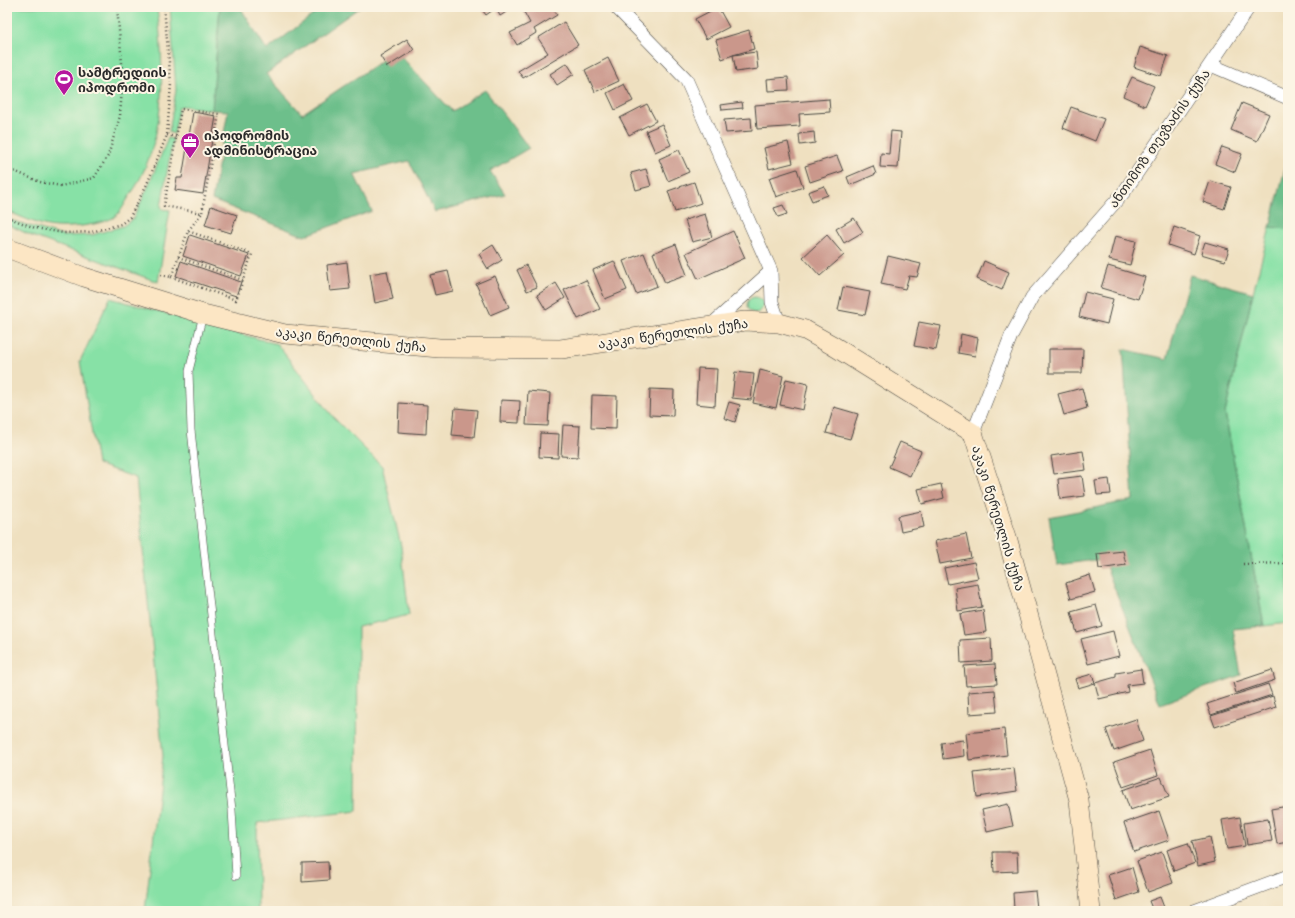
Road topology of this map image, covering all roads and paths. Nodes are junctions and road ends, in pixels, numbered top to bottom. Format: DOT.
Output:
graph roads {
  1 [pos="116,7"];
  2 [pos="164,7"];
  3 [pos="616,7"];
  4 [pos="1249,7"];
  5 [pos="1211,65"];
  6 [pos="1288,98"];
  7 [pos="167,135"];
  8 [pos="176,137"];
  9 [pos="7,168"];
  10 [pos="202,212"];
  11 [pos="7,217"];
  12 [pos="188,231"];
  13 [pos="7,248"];
  14 [pos="178,257"];
  15 [pos="771,271"];
  16 [pos="161,276"];
  17 [pos="170,278"];
  18 [pos="244,280"];
  19 [pos="203,314"];
  20 [pos="779,322"];
  21 [pos="709,326"];
  22 [pos="973,433"];
  23 [pos="1288,563"];
  24 [pos="1243,564"];
  25 [pos="236,876"];
  26 [pos="1288,876"];
  27 [pos="1091,911"];
  28 [pos="1194,911"];
  1 -- 9 [label="path"];
  2 -- 7 [label="path"];
  3 -- 15 [label="street"];
  4 -- 5 [label="street, ანთიმოზ თევზაძის ქუჩა"];
  5 -- 6 [label="street"];
  5 -- 22 [label="street, ანთიმოზ თევზაძის ქუჩა"];
  7 -- 8 [label="path"];
  7 -- 11 [label="path"];
  8 -- 10 [label="path"];
  8 -- 10 [label="path"];
  10 -- 12 [label="path"];
  12 -- 14 [label="path"];
  12 -- 18 [label="path"];
  13 -- 19 [label="street, აკაკი წერეთლის ქუჩა"];
  14 -- 17 [label="path"];
  14 -- 18 [label="path"];
  15 -- 20 [label="street"];
  15 -- 21 [label="street"];
  16 -- 17 [label="path"];
  17 -- 18 [label="path"];
  19 -- 21 [label="street, აკაკი წერეთლის ქუჩა"];
  19 -- 25 [label="lane"];
  20 -- 21 [label="street, აკაკი წერეთლის ქუჩა"];
  20 -- 22 [label="street, აკაკი წერეთლის ქუჩა"];
  22 -- 27 [label="street, აკაკი წერეთლის ქუჩა"];
  23 -- 24 [label="path"];
  26 -- 28 [label="street"];
}
